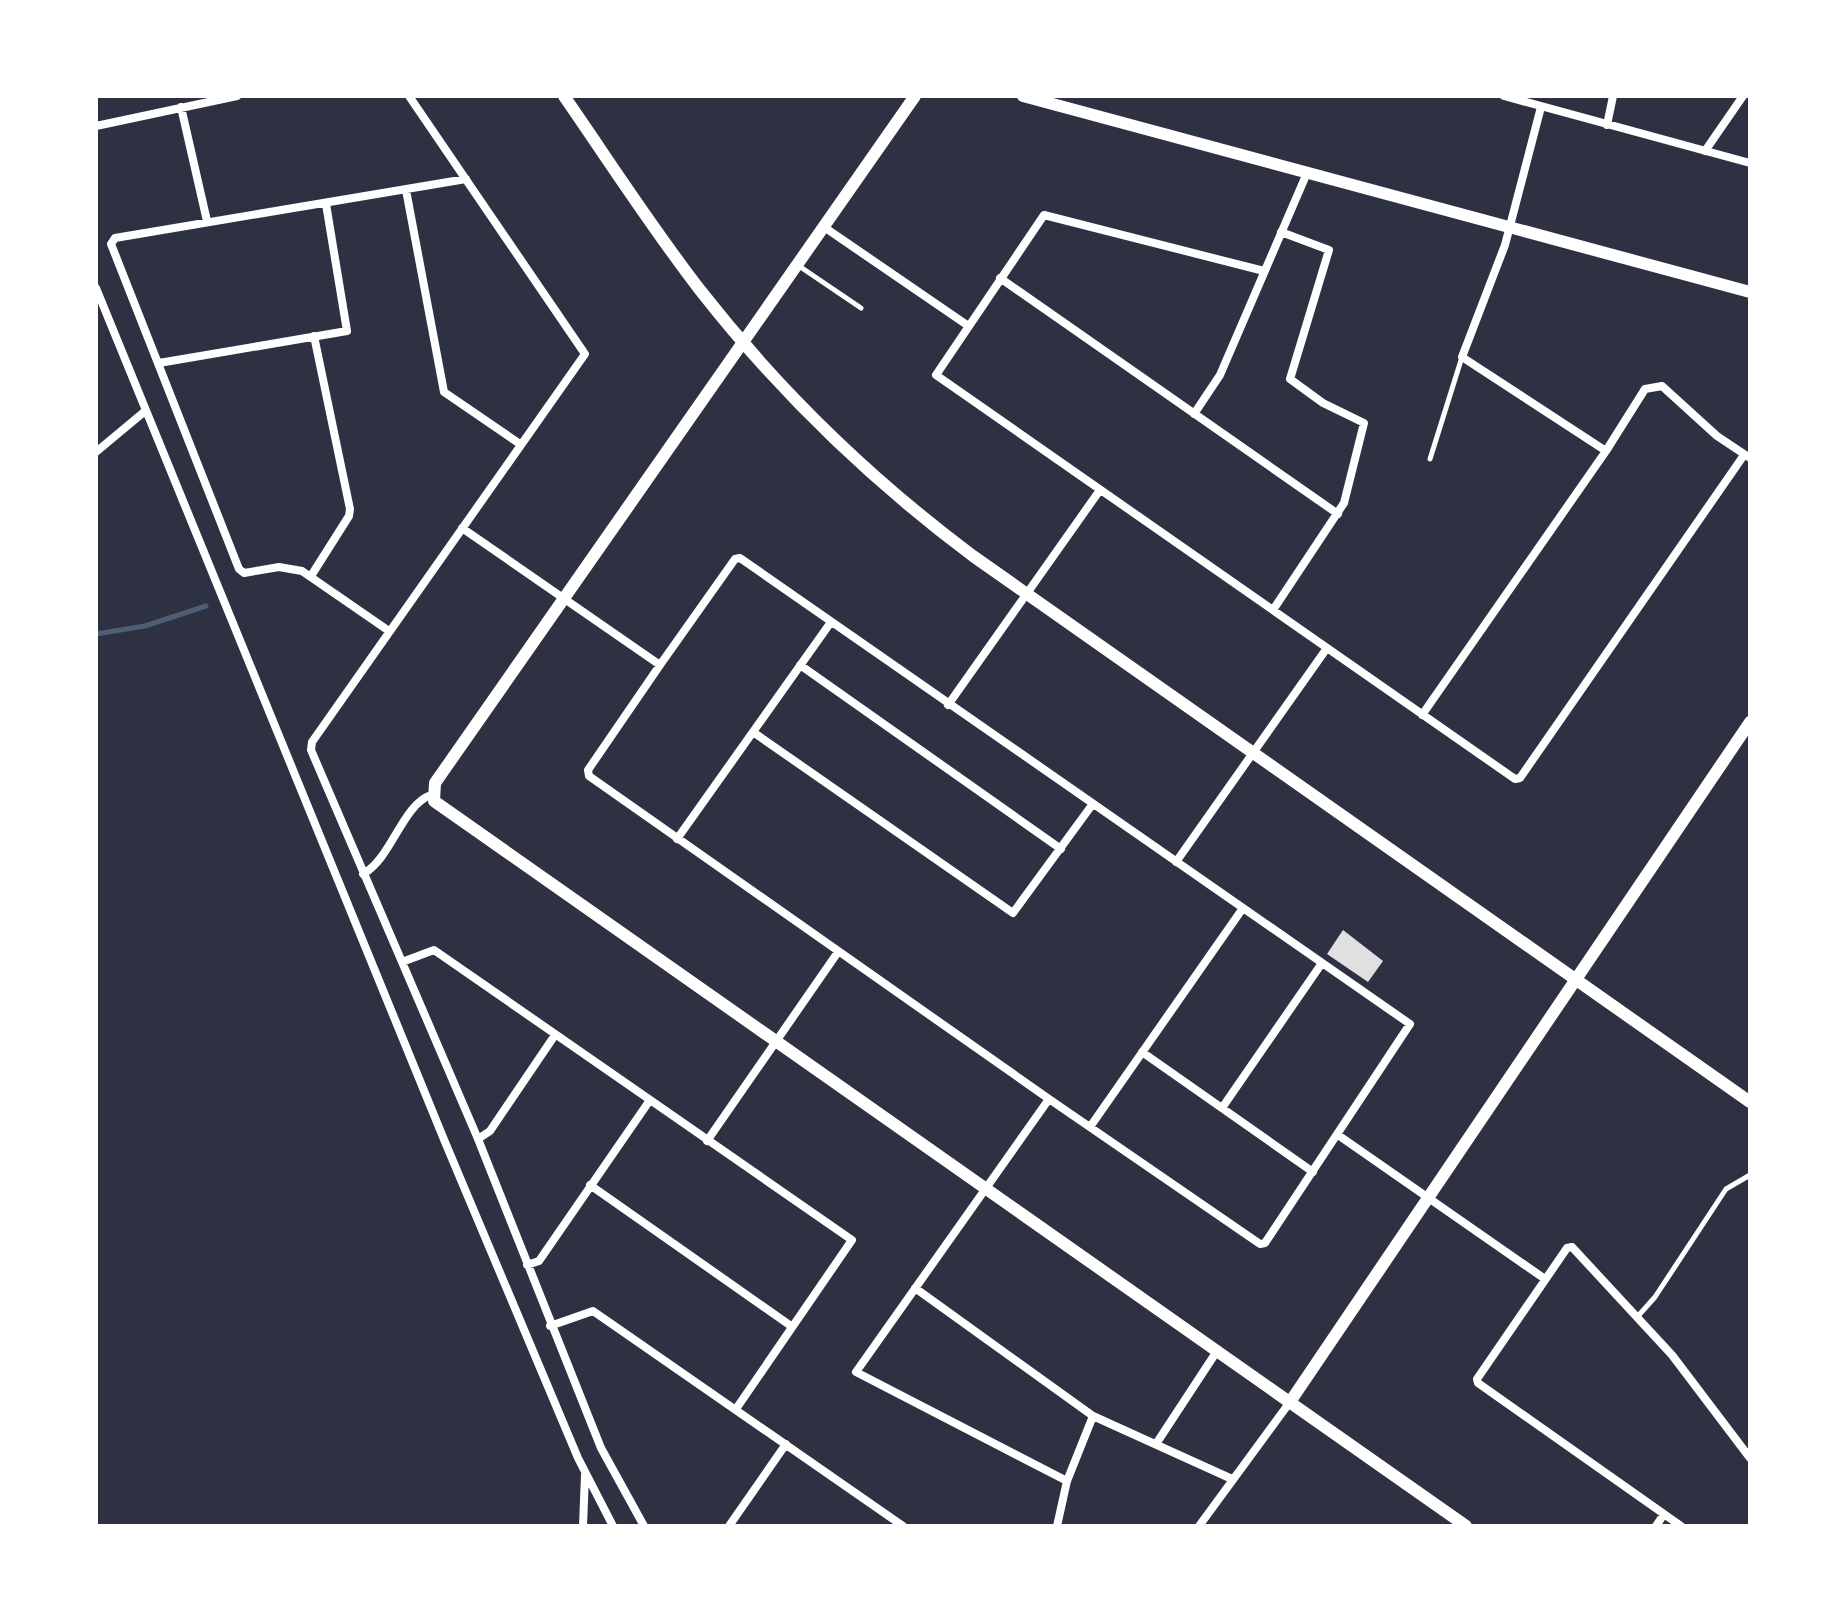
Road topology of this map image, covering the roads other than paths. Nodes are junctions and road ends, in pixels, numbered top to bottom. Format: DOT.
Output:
graph roads {
  1 [pos="237,96"];
  2 [pos="409,96"];
  3 [pos="564,96"];
  4 [pos="915,96"];
  5 [pos="1023,96"];
  6 [pos="1504,96"];
  7 [pos="1613,96"];
  8 [pos="1743,96"];
  9 [pos="1064,102"];
  10 [pos="181,107"];
  11 [pos="1541,107"];
  12 [pos="1607,125"];
  13 [pos="96,126"];
  14 [pos="1705,151"];
  15 [pos="1750,163"];
  16 [pos="1307,173"];
  17 [pos="466,179"];
  18 [pos="406,190"];
  19 [pos="326,204"];
  20 [pos="207,221"];
  21 [pos="824,227"];
  22 [pos="1510,227"];
  23 [pos="1281,232"];
  24 [pos="798,265"];
  25 [pos="1264,271"];
  26 [pos="1000,278"];
  27 [pos="96,288"];
  28 [pos="1750,292"];
  29 [pos="861,308"];
  30 [pos="967,325"];
  31 [pos="314,336"];
  32 [pos="743,343"];
  33 [pos="1462,357"];
  34 [pos="159,363"];
  35 [pos="144,412"];
  36 [pos="1194,414"];
  37 [pos="520,444"];
  38 [pos="1606,451"];
  39 [pos="96,452"];
  40 [pos="1747,457"];
  41 [pos="1430,459"];
  42 [pos="1100,490"];
  43 [pos="1338,514"];
  44 [pos="462,528"];
  45 [pos="311,576"];
  46 [pos="1026,593"];
  47 [pos="564,598"];
  48 [pos="1273,610"];
  49 [pos="831,622"];
  50 [pos="389,631"];
  51 [pos="1327,648"];
  52 [pos="660,665"];
  53 [pos="800,665"];
  54 [pos="948,705"];
  55 [pos="1422,715"];
  56 [pos="1750,722"];
  57 [pos="753,732"];
  58 [pos="1254,753"];
  59 [pos="431,795"];
  60 [pos="1092,805"];
  61 [pos="677,839"];
  62 [pos="1061,849"];
  63 [pos="1176,862"];
  64 [pos="363,874"];
  65 [pos="1243,908"];
  66 [pos="838,952"];
  67 [pos="402,962"];
  68 [pos="1322,963"];
  69 [pos="1576,979"];
  70 [pos="555,1035"];
  71 [pos="776,1042"];
  72 [pos="1142,1052"];
  73 [pos="1049,1099"];
  74 [pos="650,1100"];
  75 [pos="1750,1102"];
  76 [pos="1222,1108"];
  77 [pos="1090,1127"];
  78 [pos="1338,1135"];
  79 [pos="478,1139"];
  80 [pos="707,1141"];
  81 [pos="1313,1172"];
  82 [pos="1750,1175"];
  83 [pos="590,1185"];
  84 [pos="986,1188"];
  85 [pos="1429,1198"];
  86 [pos="527,1265"];
  87 [pos="1545,1279"];
  88 [pos="915,1288"];
  89 [pos="1639,1315"];
  90 [pos="550,1326"];
  91 [pos="791,1326"];
  92 [pos="1217,1351"];
  93 [pos="1290,1402"];
  94 [pos="736,1409"];
  95 [pos="1093,1416"];
  96 [pos="786,1444"];
  97 [pos="1156,1444"];
  98 [pos="1750,1458"];
  99 [pos="585,1474"];
  100 [pos="1232,1479"];
  101 [pos="1067,1481"];
  102 [pos="1664,1514"];
  103 [pos="583,1526"];
  104 [pos="613,1526"];
  105 [pos="644,1526"];
  106 [pos="729,1526"];
  107 [pos="903,1526"];
  108 [pos="1057,1526"];
  109 [pos="1199,1526"];
  110 [pos="1466,1526"];
  111 [pos="1656,1526"];
  112 [pos="1681,1526"];
  1 -- 10 [label="street"];
  2 -- 17 [label="street"];
  3 -- 32 [label="street"];
  4 -- 21 [label="street"];
  5 -- 9 [label="street"];
  6 -- 11 [label="street"];
  7 -- 12 [label="street"];
  8 -- 14 [label="street"];
  9 -- 16 [label="street"];
  10 -- 13 [label="street"];
  10 -- 20 [label="street"];
  11 -- 12 [label="street"];
  11 -- 22 [label="street"];
  12 -- 14 [label="street"];
  14 -- 15 [label="street"];
  16 -- 22 [label="street"];
  16 -- 23 [label="street"];
  17 -- 18 [label="street"];
  17 -- 37 [label="street"];
  18 -- 19 [label="street"];
  18 -- 37 [label="street"];
  19 -- 20 [label="street"];
  19 -- 31 [label="street"];
  20 -- 34 [label="street"];
  21 -- 24 [label="street"];
  21 -- 30 [label="street"];
  22 -- 28 [label="street"];
  22 -- 33 [label="street"];
  23 -- 25 [label="street"];
  23 -- 43 [label="street"];
  24 -- 29 [label="lane"];
  24 -- 32 [label="street"];
  25 -- 26 [label="street"];
  25 -- 36 [label="street"];
  26 -- 30 [label="street"];
  26 -- 36 [label="street"];
  27 -- 35 [label="street"];
  30 -- 42 [label="street"];
  31 -- 34 [label="street"];
  31 -- 45 [label="street"];
  32 -- 46 [label="street"];
  32 -- 47 [label="street"];
  33 -- 38 [label="street"];
  33 -- 41 [label="lane"];
  34 -- 45 [label="street"];
  35 -- 39 [label="street"];
  35 -- 99 [label="street"];
  36 -- 43 [label="street"];
  37 -- 44 [label="street"];
  38 -- 40 [label="street"];
  38 -- 55 [label="street"];
  40 -- 55 [label="street"];
  42 -- 46 [label="street"];
  42 -- 48 [label="street"];
  43 -- 48 [label="street"];
  44 -- 47 [label="street"];
  44 -- 50 [label="street"];
  45 -- 50 [label="street"];
  46 -- 54 [label="street"];
  46 -- 58 [label="street"];
  47 -- 52 [label="street"];
  47 -- 59 [label="street"];
  48 -- 51 [label="street"];
  49 -- 52 [label="street"];
  49 -- 53 [label="street"];
  49 -- 54 [label="street"];
  50 -- 64 [label="street"];
  51 -- 55 [label="street"];
  51 -- 58 [label="street"];
  52 -- 61 [label="street"];
  53 -- 57 [label="street"];
  53 -- 62 [label="street"];
  54 -- 60 [label="street"];
  56 -- 69 [label="street"];
  57 -- 61 [label="street"];
  57 -- 62 [label="street"];
  58 -- 63 [label="street"];
  58 -- 69 [label="street"];
  59 -- 64 [label="street"];
  59 -- 71 [label="street"];
  60 -- 62 [label="street"];
  60 -- 63 [label="street"];
  61 -- 66 [label="street"];
  63 -- 65 [label="street"];
  64 -- 67 [label="street"];
  65 -- 68 [label="street"];
  65 -- 72 [label="street"];
  66 -- 71 [label="street"];
  66 -- 73 [label="street"];
  67 -- 70 [label="street"];
  67 -- 79 [label="street"];
  68 -- 76 [label="street"];
  68 -- 78 [label="street"];
  69 -- 75 [label="street"];
  69 -- 85 [label="street"];
  70 -- 74 [label="street"];
  70 -- 79 [label="street"];
  71 -- 80 [label="street"];
  71 -- 84 [label="street"];
  72 -- 76 [label="street"];
  72 -- 77 [label="street"];
  73 -- 77 [label="street"];
  73 -- 84 [label="street"];
  74 -- 80 [label="street"];
  74 -- 83 [label="street"];
  76 -- 81 [label="street"];
  77 -- 81 [label="street"];
  78 -- 81 [label="street"];
  78 -- 85 [label="street"];
  79 -- 86 [label="street"];
  80 -- 91 [label="street"];
  82 -- 89 [label="lane"];
  83 -- 86 [label="street"];
  83 -- 91 [label="street"];
  84 -- 88 [label="street"];
  84 -- 92 [label="street"];
  85 -- 87 [label="street"];
  85 -- 93 [label="street"];
  86 -- 90 [label="street"];
  87 -- 89 [label="street"];
  87 -- 102 [label="street"];
  88 -- 95 [label="street"];
  88 -- 101 [label="street"];
  89 -- 98 [label="street"];
  90 -- 94 [label="street"];
  90 -- 105 [label="street"];
  91 -- 94 [label="street"];
  92 -- 93 [label="street"];
  92 -- 97 [label="street"];
  93 -- 100 [label="street"];
  93 -- 110 [label="street"];
  94 -- 96 [label="street"];
  95 -- 97 [label="street"];
  95 -- 101 [label="street"];
  96 -- 106 [label="street"];
  96 -- 107 [label="street"];
  97 -- 100 [label="street"];
  99 -- 103 [label="street"];
  99 -- 104 [label="street"];
  100 -- 109 [label="street"];
  101 -- 108 [label="street"];
  102 -- 111 [label="street"];
  102 -- 112 [label="street"];
}
